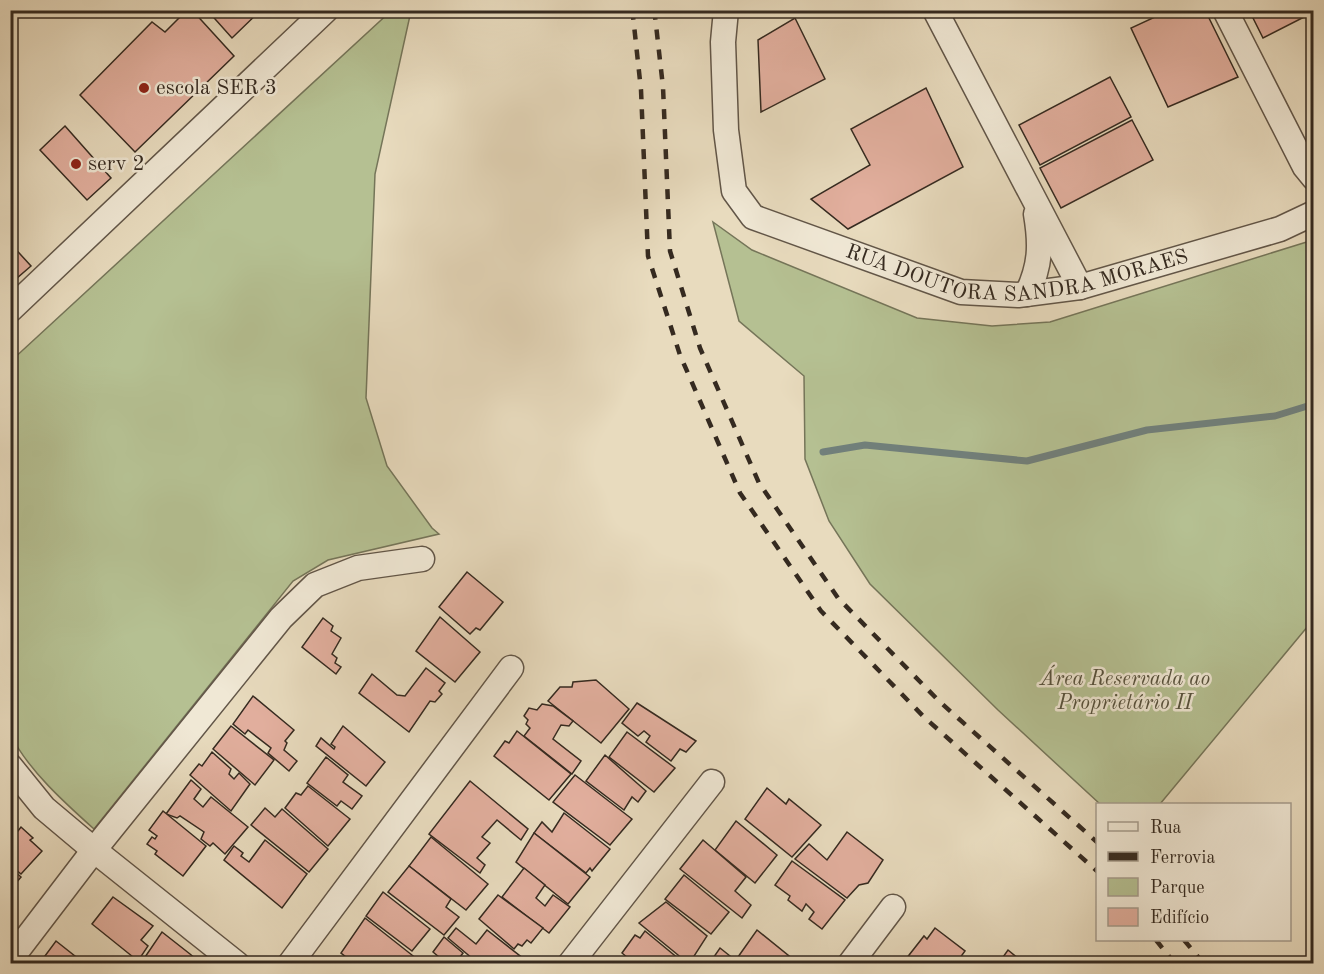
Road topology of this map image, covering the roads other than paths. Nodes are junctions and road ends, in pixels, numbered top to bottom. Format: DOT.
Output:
graph roads {
  1 [pos="326,10"];
  2 [pos="726,10"];
  3 [pos="935,10"];
  4 [pos="1225,10"];
  5 [pos="1286,127"];
  6 [pos="1314,154"];
  7 [pos="1314,178"];
  8 [pos="1033,197"];
  9 [pos="1314,213"];
  10 [pos="1080,287"];
  11 [pos="1028,294"];
  12 [pos="10,310"];
  13 [pos="422,559"];
  14 [pos="511,668"];
  15 [pos="10,766"];
  16 [pos="712,782"];
  17 [pos="94,850"];
  18 [pos="892,907"];
  19 [pos="10,960"];
  20 [pos="237,963"];
  21 [pos="290,963"];
  22 [pos="570,963"];
  23 [pos="850,963"];
  1 -- 12 [label="street"];
  2 -- 11 [label="street, RUA DOUTORA SANDRA MORAES"];
  3 -- 8 [label="street"];
  4 -- 5 [label="street"];
  5 -- 6 [label="street"];
  5 -- 7 [label="street"];
  8 -- 10 [label="street"];
  8 -- 11 [label="street"];
  9 -- 10 [label="street, RUA DOUTORA SANDRA MORAES"];
  10 -- 11 [label="street, RUA DOUTORA SANDRA MORAES"];
  13 -- 17 [label="street"];
  14 -- 21 [label="street"];
  15 -- 17 [label="street"];
  16 -- 22 [label="street"];
  17 -- 19 [label="street"];
  17 -- 20 [label="street"];
  18 -- 23 [label="street"];
}
